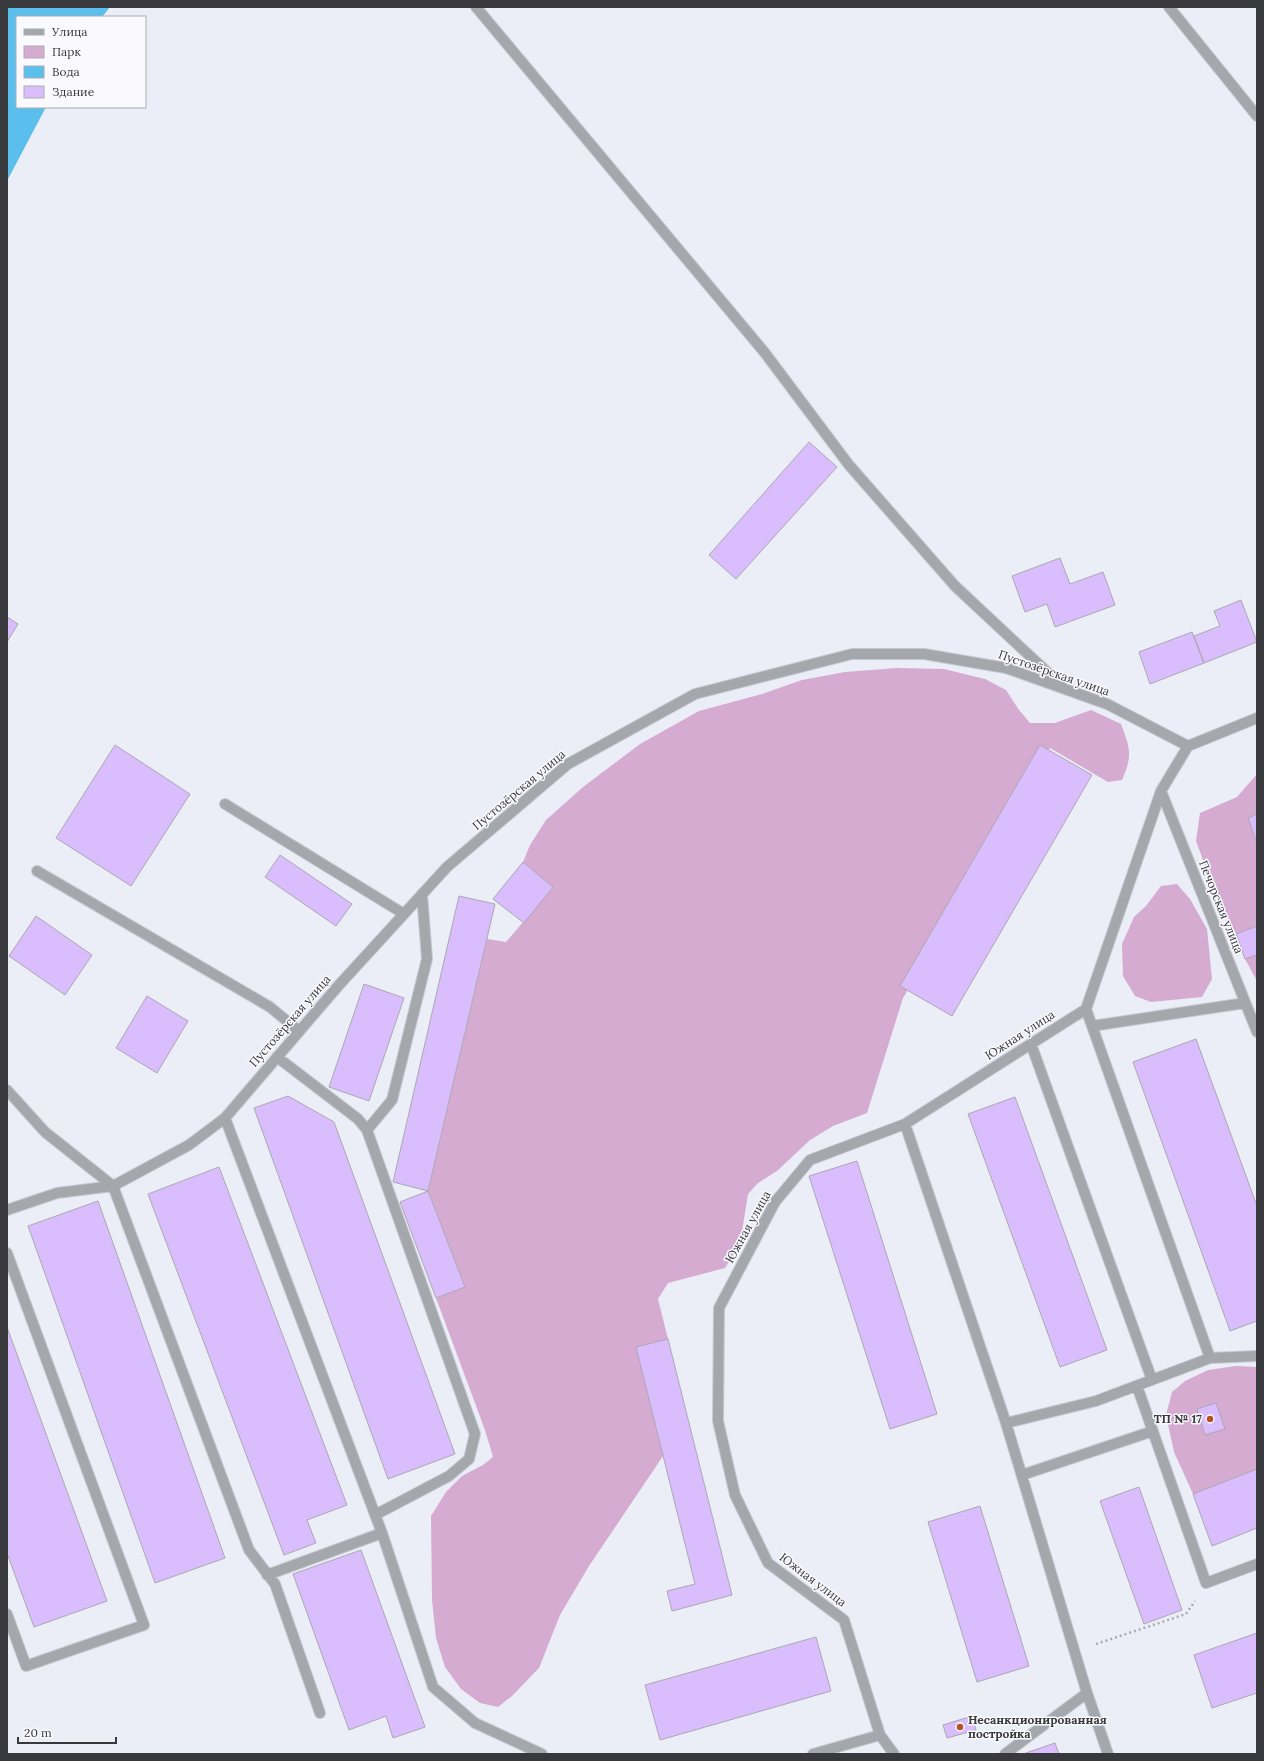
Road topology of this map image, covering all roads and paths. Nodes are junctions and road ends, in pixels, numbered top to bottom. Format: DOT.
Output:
graph roads {
  1 [pos="476,7"];
  2 [pos="1169,7"];
  3 [pos="1257,116"];
  4 [pos="1065,689"];
  5 [pos="1257,718"];
  6 [pos="1188,746"];
  7 [pos="1161,791"];
  8 [pos="225,804"];
  9 [pos="37,871"];
  10 [pos="422,894"];
  11 [pos="404,914"];
  12 [pos="1245,1003"];
  13 [pos="1086,1009"];
  14 [pos="1092,1026"];
  15 [pos="299,1031"];
  16 [pos="1257,1032"];
  17 [pos="1031,1044"];
  18 [pos="277,1057"];
  19 [pos="7,1090"];
  20 [pos="225,1118"];
  21 [pos="905,1124"];
  22 [pos="367,1130"];
  23 [pos="113,1186"];
  24 [pos="7,1210"];
  25 [pos="7,1253"];
  26 [pos="1257,1356"];
  27 [pos="1210,1358"];
  28 [pos="1152,1380"];
  29 [pos="1137,1386"];
  30 [pos="1006,1424"];
  31 [pos="1153,1431"];
  32 [pos="1022,1475"];
  33 [pos="375,1515"];
  34 [pos="382,1533"];
  35 [pos="1257,1564"];
  36 [pos="267,1575"];
  37 [pos="1206,1583"];
  38 [pos="7,1614"];
  39 [pos="1074,1652"];
  40 [pos="1087,1694"];
  41 [pos="320,1713"];
  42 [pos="880,1734"];
  43 [pos="542,1754"];
  44 [pos="813,1754"];
  45 [pos="894,1754"];
  46 [pos="1006,1754"];
  47 [pos="1108,1754"];
  1 -- 4 [label="street"];
  2 -- 3 [label="street"];
  4 -- 6 [label="street, Пустозёрская улица"];
  4 -- 10 [label="street, Пустозёрская улица"];
  5 -- 6 [label="street"];
  6 -- 7 [label="street"];
  7 -- 12 [label="street, Печорская улица"];
  7 -- 13 [label="street"];
  8 -- 11 [label="street"];
  9 -- 15 [label="street"];
  10 -- 11 [label="street, Пустозёрская улица"];
  10 -- 22 [label="street"];
  11 -- 15 [label="street, Пустозёрская улица"];
  12 -- 14 [label="street"];
  12 -- 16 [label="street, Печорская улица"];
  13 -- 14 [label="street"];
  13 -- 17 [label="street, Южная улица"];
  14 -- 27 [label="street"];
  15 -- 18 [label="street, Пустозёрская улица"];
  17 -- 21 [label="street, Южная улица"];
  17 -- 28 [label="street"];
  18 -- 20 [label="street, Пустозёрская улица"];
  18 -- 22 [label="street"];
  19 -- 23 [label="street"];
  20 -- 23 [label="street, Пустозёрская улица"];
  20 -- 33 [label="street"];
  21 -- 30 [label="street"];
  21 -- 42 [label="street, Южная улица"];
  22 -- 33 [label="street"];
  23 -- 24 [label="street"];
  23 -- 36 [label="street"];
  25 -- 38 [label="street"];
  26 -- 27 [label="street"];
  27 -- 28 [label="street"];
  28 -- 29 [label="street"];
  29 -- 30 [label="street"];
  29 -- 31 [label="street"];
  30 -- 32 [label="street"];
  31 -- 32 [label="street"];
  31 -- 37 [label="street"];
  32 -- 39 [label="street"];
  33 -- 34 [label="street"];
  34 -- 36 [label="street"];
  34 -- 43 [label="street"];
  35 -- 37 [label="street"];
  36 -- 41 [label="street"];
  37 -- 39 [label="path"];
  39 -- 40 [label="street"];
  40 -- 46 [label="street"];
  40 -- 47 [label="street"];
  42 -- 44 [label="street"];
  42 -- 45 [label="street, Южная улица"];
}
